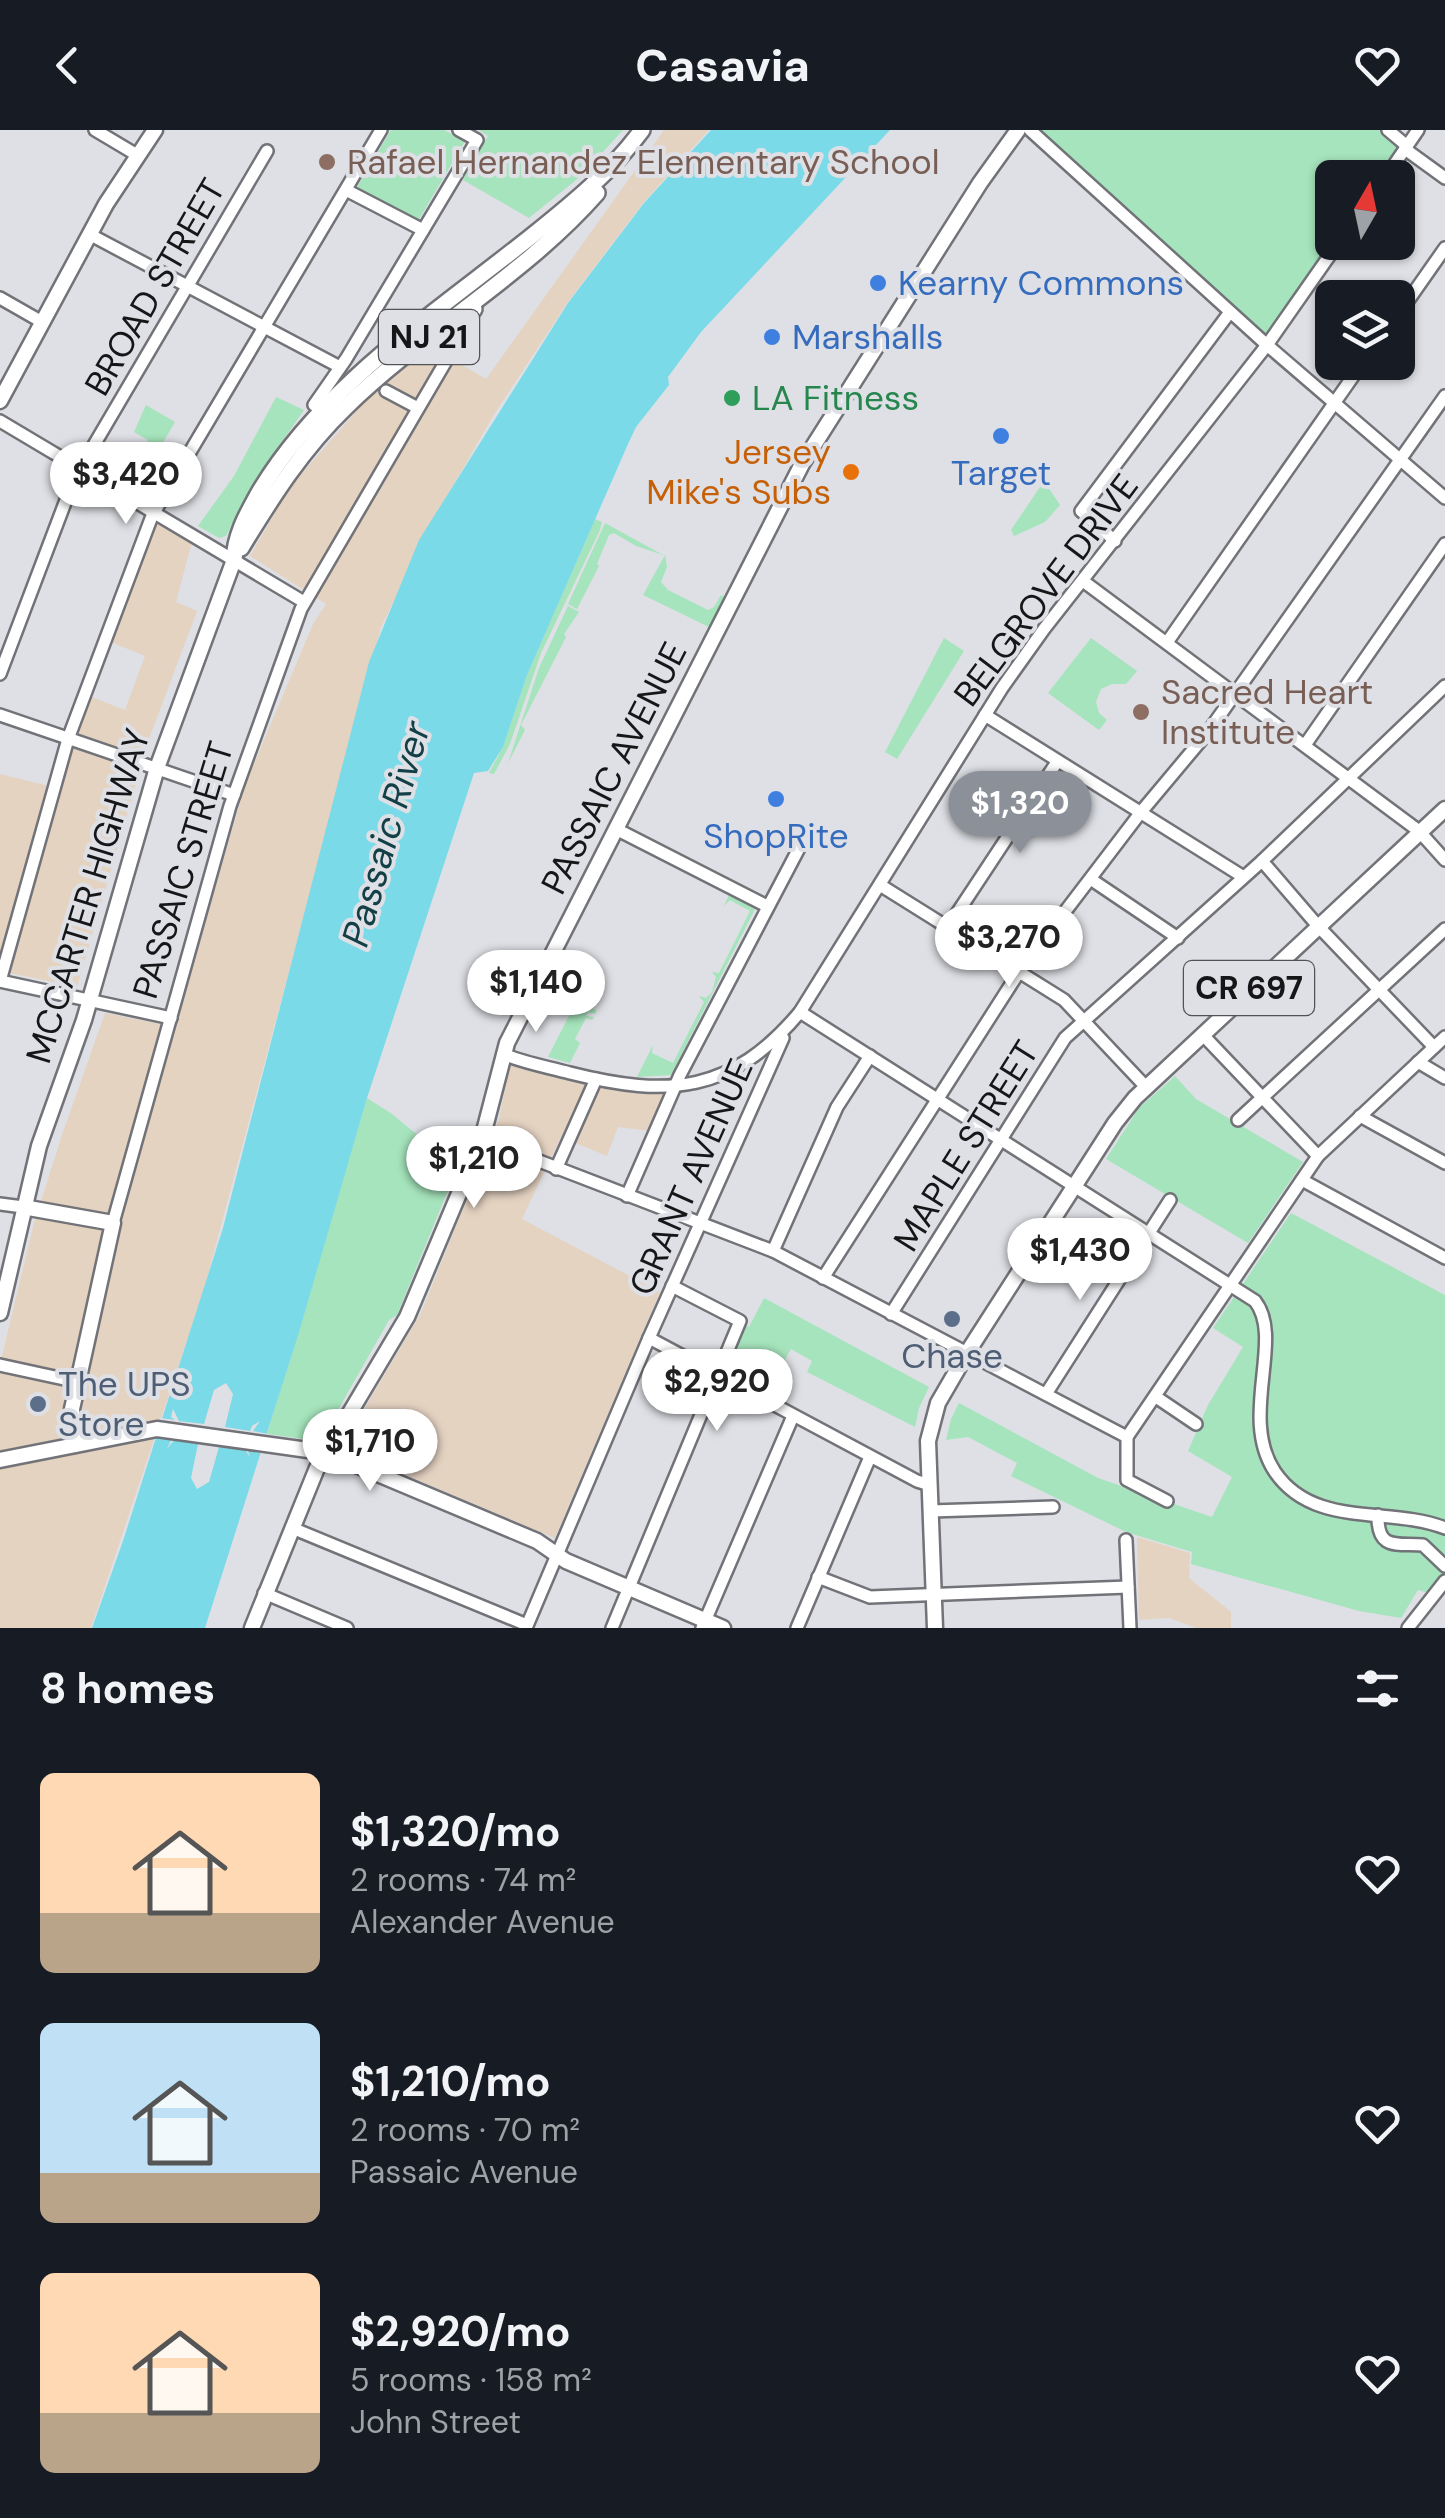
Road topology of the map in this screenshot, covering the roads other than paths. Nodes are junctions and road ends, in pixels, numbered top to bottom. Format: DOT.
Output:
graph roads {
  1 [pos="95,130"];
  2 [pos="155,130"];
  3 [pos="381,130"];
  4 [pos="458,130"];
  5 [pos="643,130"];
  6 [pos="1018,130"];
  7 [pos="1030,130"];
  8 [pos="1388,130"];
  9 [pos="1418,130"];
  10 [pos="1406,147"];
  11 [pos="267,151"];
  12 [pos="136,155"];
  13 [pos="1397,160"];
  14 [pos="1445,178"];
  15 [pos="346,190"];
  16 [pos="423,230"];
  17 [pos="89,234"];
  18 [pos="1445,248"];
  19 [pos="1326,260"];
  20 [pos="508,274"];
  21 [pos="188,286"];
  22 [pos="1415,291"];
  23 [pos="0,298"];
  24 [pos="1230,312"];
  25 [pos="42,322"];
  26 [pos="264,326"];
  27 [pos="1267,345"];
  28 [pos="453,349"];
  29 [pos="340,366"];
  30 [pos="1351,380"];
  31 [pos="386,391"];
  32 [pos="1445,396"];
  33 [pos="0,401"];
  34 [pos="1334,404"];
  35 [pos="314,405"];
  36 [pos="418,408"];
  37 [pos="0,422"];
  38 [pos="1400,459"];
  39 [pos="80,469"];
  40 [pos="1445,498"];
  41 [pos="154,513"];
  42 [pos="1116,541"];
  43 [pos="1445,544"];
  44 [pos="234,560"];
  45 [pos="1083,581"];
  46 [pos="304,602"];
  47 [pos="1168,641"];
  48 [pos="0,674"];
  49 [pos="1445,686"];
  50 [pos="1237,692"];
  51 [pos="985,715"];
  52 [pos="0,716"];
  53 [pos="68,738"];
  54 [pos="1305,745"];
  55 [pos="1058,762"];
  56 [pos="157,768"];
  57 [pos="1349,778"];
  58 [pos="234,794"];
  59 [pos="1445,808"];
  60 [pos="1140,812"];
  61 [pos="616,829"];
  62 [pos="1420,831"];
  63 [pos="807,833"];
  64 [pos="1445,860"];
  65 [pos="1262,861"];
  66 [pos="1242,876"];
  67 [pos="1092,880"];
  68 [pos="880,885"];
  69 [pos="767,906"];
  70 [pos="1318,926"];
  71 [pos="948,927"];
  72 [pos="1445,929"];
  73 [pos="1178,938"];
  74 [pos="1019,972"];
  75 [pos="0,981"];
  76 [pos="1380,990"];
  77 [pos="90,1000"];
  78 [pos="800,1012"];
  79 [pos="171,1018"];
  80 [pos="1085,1021"];
  81 [pos="789,1025"];
  82 [pos="1202,1034"];
  83 [pos="1445,1037"];
  84 [pos="1434,1047"];
  85 [pos="503,1054"];
  86 [pos="870,1056"];
  87 [pos="1418,1062"];
  88 [pos="1445,1078"];
  89 [pos="596,1079"];
  90 [pos="676,1086"];
  91 [pos="1146,1087"];
  92 [pos="1262,1098"];
  93 [pos="938,1099"];
  94 [pos="1360,1116"];
  95 [pos="1238,1120"];
  96 [pos="482,1139"];
  97 [pos="1004,1141"];
  98 [pos="1318,1156"];
  99 [pos="1445,1163"];
  100 [pos="556,1169"];
  101 [pos="1302,1180"];
  102 [pos="1075,1186"];
  103 [pos="627,1196"];
  104 [pos="1170,1200"];
  105 [pos="0,1204"];
  106 [pos="23,1208"];
  107 [pos="113,1223"];
  108 [pos="700,1224"];
  109 [pos="1149,1233"];
  110 [pos="773,1252"];
  111 [pos="1445,1258"];
  112 [pos="823,1278"];
  113 [pos="1231,1284"];
  114 [pos="672,1286"];
  115 [pos="0,1313"];
  116 [pos="891,1314"];
  117 [pos="649,1338"];
  118 [pos="967,1353"];
  119 [pos="0,1366"];
  120 [pos="718,1378"];
  121 [pos="78,1382"];
  122 [pos="1046,1394"];
  123 [pos="1156,1397"];
  124 [pos="792,1416"];
  125 [pos="1196,1424"];
  126 [pos="1127,1436"];
  127 [pos="74,1445"];
  128 [pos="326,1454"];
  129 [pos="870,1457"];
  130 [pos="0,1460"];
  131 [pos="930,1485"];
  132 [pos="1167,1501"];
  133 [pos="1053,1508"];
  134 [pos="930,1511"];
  135 [pos="1378,1515"];
  136 [pos="292,1528"];
  137 [pos="1445,1528"];
  138 [pos="1126,1540"];
  139 [pos="556,1554"];
  140 [pos="1445,1566"];
  141 [pos="818,1577"];
  142 [pos="1445,1581"];
  143 [pos="1128,1587"];
  144 [pos="629,1588"];
  145 [pos="264,1593"];
  146 [pos="934,1595"];
  147 [pos="704,1624"];
  148 [pos="526,1627"];
  149 [pos="252,1628"];
  150 [pos="348,1628"];
  151 [pos="612,1628"];
  152 [pos="723,1628"];
  153 [pos="796,1628"];
  154 [pos="935,1628"];
  155 [pos="1130,1628"];
  156 [pos="1408,1628"];
  1 -- 12 [label="street"];
  2 -- 12 [label="main road"];
  3 -- 15 [label="street"];
  4 -- 16 [label="street"];
  5 -- 20 [label="highway, MCCARTER HIGHWAY / NJ 21"];
  5 -- 44 [label="highway, MCCARTER HIGHWAY / NJ 21"];
  6 -- 61 [label="main road, PASSAIC AVENUE"];
  7 -- 24 [label="street"];
  8 -- 10 [label="street"];
  9 -- 10 [label="street"];
  10 -- 13 [label="street"];
  10 -- 14 [label="street"];
  11 -- 21 [label="street, BROAD STREET"];
  12 -- 17 [label="main road"];
  15 -- 16 [label="street"];
  15 -- 26 [label="street"];
  16 -- 29 [label="street"];
  17 -- 21 [label="street"];
  17 -- 25 [label="main road"];
  18 -- 22 [label="street"];
  19 -- 27 [label="street, BELGROVE DRIVE"];
  20 -- 28 [label="highway"];
  20 -- 44 [label="highway, MCCARTER HIGHWAY / NJ 21"];
  21 -- 26 [label="street"];
  21 -- 39 [label="street, BROAD STREET"];
  23 -- 25 [label="street"];
  24 -- 27 [label="street"];
  24 -- 42 [label="street"];
  25 -- 33 [label="main road"];
  26 -- 29 [label="street"];
  26 -- 41 [label="street"];
  27 -- 34 [label="street"];
  27 -- 42 [label="street, BELGROVE DRIVE"];
  28 -- 36 [label="street, PASSAIC STREET"];
  29 -- 35 [label="street"];
  30 -- 34 [label="street"];
  31 -- 36 [label="street"];
  32 -- 38 [label="street"];
  34 -- 38 [label="street"];
  34 -- 47 [label="street"];
  36 -- 46 [label="street, PASSAIC STREET"];
  37 -- 39 [label="street"];
  38 -- 40 [label="street"];
  38 -- 50 [label="street"];
  39 -- 41 [label="street"];
  39 -- 48 [label="street, BROAD STREET"];
  41 -- 44 [label="street"];
  41 -- 53 [label="street"];
  42 -- 45 [label="street, BELGROVE DRIVE"];
  43 -- 54 [label="street"];
  44 -- 46 [label="street"];
  44 -- 56 [label="main road, MCCARTER HIGHWAY / NJ 21"];
  45 -- 47 [label="street"];
  45 -- 51 [label="street, BELGROVE DRIVE"];
  46 -- 58 [label="street, PASSAIC STREET"];
  47 -- 50 [label="street"];
  49 -- 57 [label="street, MAPLE STREET"];
  50 -- 54 [label="street"];
  50 -- 60 [label="street"];
  51 -- 55 [label="street"];
  51 -- 68 [label="street, BELGROVE DRIVE"];
  52 -- 53 [label="street"];
  53 -- 56 [label="street"];
  53 -- 75 [label="street"];
  54 -- 57 [label="street"];
  55 -- 60 [label="street"];
  55 -- 71 [label="street"];
  56 -- 58 [label="street"];
  56 -- 77 [label="main road, MCCARTER HIGHWAY / NJ 21"];
  57 -- 62 [label="street"];
  57 -- 65 [label="street, MAPLE STREET"];
  58 -- 79 [label="street, PASSAIC STREET"];
  59 -- 62 [label="main road, CR 697"];
  60 -- 66 [label="street"];
  60 -- 67 [label="street"];
  61 -- 69 [label="street"];
  61 -- 85 [label="main road, PASSAIC AVENUE"];
  62 -- 64 [label="street"];
  62 -- 70 [label="main road, CR 697"];
  63 -- 69 [label="street"];
  65 -- 66 [label="street, MAPLE STREET"];
  65 -- 70 [label="street"];
  66 -- 73 [label="street, MAPLE STREET"];
  67 -- 73 [label="street"];
  67 -- 74 [label="street"];
  68 -- 71 [label="street"];
  68 -- 78 [label="street, BELGROVE DRIVE"];
  69 -- 90 [label="street"];
  70 -- 76 [label="street"];
  70 -- 82 [label="main road, CR 697"];
  71 -- 74 [label="street"];
  72 -- 76 [label="street"];
  73 -- 80 [label="street, MAPLE STREET"];
  74 -- 80 [label="street"];
  74 -- 93 [label="street"];
  75 -- 77 [label="street"];
  76 -- 84 [label="street"];
  76 -- 92 [label="street"];
  77 -- 79 [label="street"];
  77 -- 106 [label="main road, MCCARTER HIGHWAY / NJ 21"];
  78 -- 81 [label="street, BELGROVE DRIVE"];
  78 -- 86 [label="street"];
  79 -- 107 [label="street, PASSAIC STREET"];
  80 -- 91 [label="street"];
  80 -- 97 [label="street, MAPLE STREET"];
  81 -- 90 [label="street, BELGROVE DRIVE"];
  81 -- 108 [label="street, GRANT AVENUE"];
  82 -- 91 [label="main road, CR 697"];
  82 -- 92 [label="street"];
  83 -- 84 [label="street"];
  84 -- 87 [label="street"];
  85 -- 89 [label="street, BELGROVE DRIVE"];
  85 -- 96 [label="main road, PASSAIC AVENUE"];
  86 -- 93 [label="street"];
  86 -- 110 [label="street"];
  87 -- 88 [label="street"];
  87 -- 94 [label="street"];
  89 -- 90 [label="street, BELGROVE DRIVE"];
  89 -- 100 [label="street"];
  90 -- 103 [label="street"];
  91 -- 102 [label="main road, CR 697"];
  92 -- 95 [label="street"];
  92 -- 98 [label="street"];
  93 -- 97 [label="street"];
  93 -- 112 [label="street"];
  94 -- 98 [label="street"];
  94 -- 99 [label="street"];
  96 -- 100 [label="street"];
  96 -- 128 [label="main road, PASSAIC AVENUE"];
  97 -- 102 [label="street"];
  97 -- 116 [label="street, MAPLE STREET"];
  98 -- 101 [label="street"];
  100 -- 103 [label="street"];
  101 -- 111 [label="street"];
  101 -- 113 [label="street"];
  102 -- 109 [label="street"];
  102 -- 118 [label="main road, CR 697"];
  103 -- 108 [label="street"];
  104 -- 109 [label="street"];
  105 -- 106 [label="street"];
  106 -- 107 [label="main road"];
  106 -- 115 [label="main road, MCCARTER HIGHWAY / NJ 21"];
  107 -- 121 [label="main road, PASSAIC STREET"];
  108 -- 110 [label="street"];
  108 -- 114 [label="street, GRANT AVENUE"];
  109 -- 113 [label="street"];
  109 -- 122 [label="street"];
  110 -- 112 [label="street"];
  112 -- 116 [label="street"];
  113 -- 123 [label="street"];
  113 -- 135 [label="street"];
  114 -- 117 [label="street, GRANT AVENUE"];
  114 -- 120 [label="street"];
  116 -- 118 [label="street"];
  117 -- 120 [label="street"];
  117 -- 139 [label="street, GRANT AVENUE"];
  118 -- 122 [label="street"];
  118 -- 131 [label="main road, CR 697"];
  119 -- 121 [label="street"];
  120 -- 124 [label="street"];
  120 -- 144 [label="street"];
  121 -- 127 [label="main road, PASSAIC STREET"];
  122 -- 126 [label="street"];
  123 -- 125 [label="street"];
  123 -- 126 [label="street"];
  124 -- 129 [label="street"];
  124 -- 147 [label="street"];
  126 -- 132 [label="street"];
  127 -- 128 [label="main road"];
  127 -- 130 [label="main road"];
  128 -- 136 [label="main road, PASSAIC AVENUE"];
  128 -- 139 [label="main road"];
  129 -- 131 [label="street"];
  129 -- 141 [label="street"];
  131 -- 134 [label="main road, CR 697"];
  133 -- 134 [label="street"];
  134 -- 146 [label="main road, CR 697"];
  135 -- 137 [label="street"];
  135 -- 140 [label="street"];
  136 -- 145 [label="main road, PASSAIC AVENUE"];
  136 -- 148 [label="street"];
  138 -- 143 [label="street"];
  139 -- 144 [label="main road"];
  139 -- 148 [label="street, GRANT AVENUE"];
  141 -- 146 [label="street"];
  141 -- 153 [label="street"];
  142 -- 156 [label="street"];
  143 -- 146 [label="street"];
  143 -- 155 [label="street"];
  144 -- 147 [label="main road"];
  144 -- 151 [label="street"];
  145 -- 149 [label="main road, PASSAIC AVENUE"];
  145 -- 150 [label="street"];
  146 -- 154 [label="main road, CR 697"];
  147 -- 152 [label="main road"];
}
